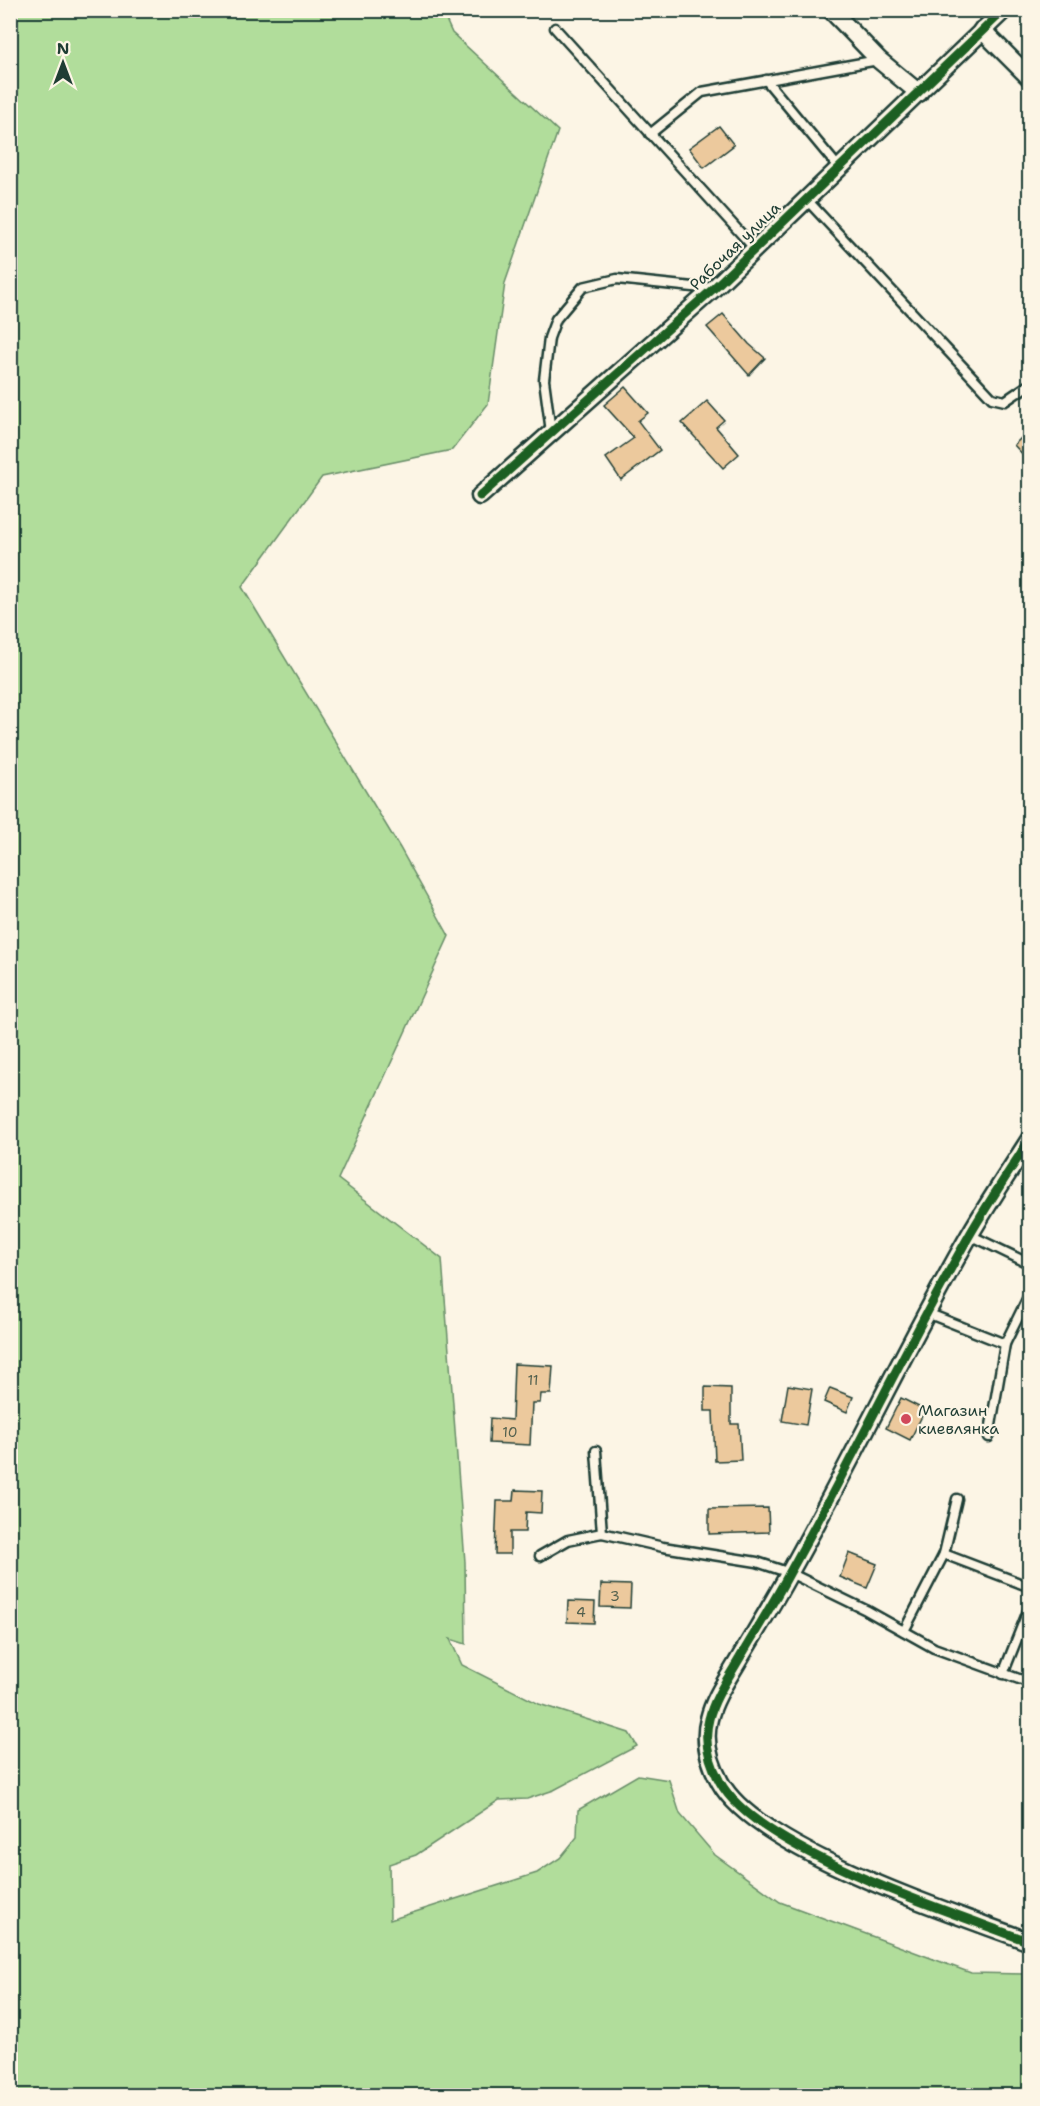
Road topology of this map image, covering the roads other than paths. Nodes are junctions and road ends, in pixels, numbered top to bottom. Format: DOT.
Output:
graph roads {
  1 [pos="831,10"];
  2 [pos="1004,10"];
  3 [pos="555,28"];
  4 [pos="982,30"];
  5 [pos="879,60"];
  6 [pos="1029,78"];
  7 [pos="766,80"];
  8 [pos="919,93"];
  9 [pos="650,134"];
  10 [pos="839,168"];
  11 [pos="806,199"];
  12 [pos="755,249"];
  13 [pos="712,289"];
  14 [pos="1029,384"];
  15 [pos="551,433"];
  16 [pos="480,496"];
  17 [pos="1029,1139"];
  18 [pos="970,1235"];
  19 [pos="1029,1264"];
  20 [pos="1029,1293"];
  21 [pos="927,1313"];
  22 [pos="1005,1344"];
  23 [pos="989,1437"];
  24 [pos="596,1451"];
  25 [pos="957,1498"];
  26 [pos="602,1533"];
  27 [pos="944,1554"];
  28 [pos="540,1556"];
  29 [pos="790,1573"];
  30 [pos="1029,1587"];
  31 [pos="1029,1606"];
  32 [pos="904,1631"];
  33 [pos="1003,1674"];
  34 [pos="1029,1683"];
  35 [pos="1029,1942"];
  1 -- 5 [label="street"];
  2 -- 4 [label="street, Рабочая улица"];
  3 -- 9 [label="lane"];
  4 -- 6 [label="street"];
  4 -- 8 [label="street, Рабочая улица"];
  5 -- 7 [label="lane"];
  5 -- 8 [label="street"];
  7 -- 9 [label="lane"];
  7 -- 10 [label="lane"];
  8 -- 10 [label="street, Рабочая улица"];
  9 -- 12 [label="lane"];
  10 -- 11 [label="street, Рабочая улица"];
  11 -- 12 [label="street, Рабочая улица"];
  11 -- 14 [label="lane"];
  12 -- 13 [label="street, Рабочая улица"];
  13 -- 15 [label="street, Рабочая улица"];
  13 -- 15 [label="lane"];
  15 -- 16 [label="street, Рабочая улица"];
  17 -- 18 [label="street"];
  18 -- 19 [label="lane"];
  18 -- 21 [label="street"];
  20 -- 22 [label="lane"];
  21 -- 22 [label="lane"];
  21 -- 29 [label="street"];
  22 -- 23 [label="lane"];
  24 -- 26 [label="lane"];
  25 -- 27 [label="lane"];
  26 -- 28 [label="lane"];
  26 -- 29 [label="lane"];
  27 -- 30 [label="lane"];
  27 -- 32 [label="lane"];
  29 -- 32 [label="lane"];
  29 -- 35 [label="street"];
  31 -- 33 [label="lane"];
  32 -- 33 [label="lane"];
  33 -- 34 [label="lane"];
}
